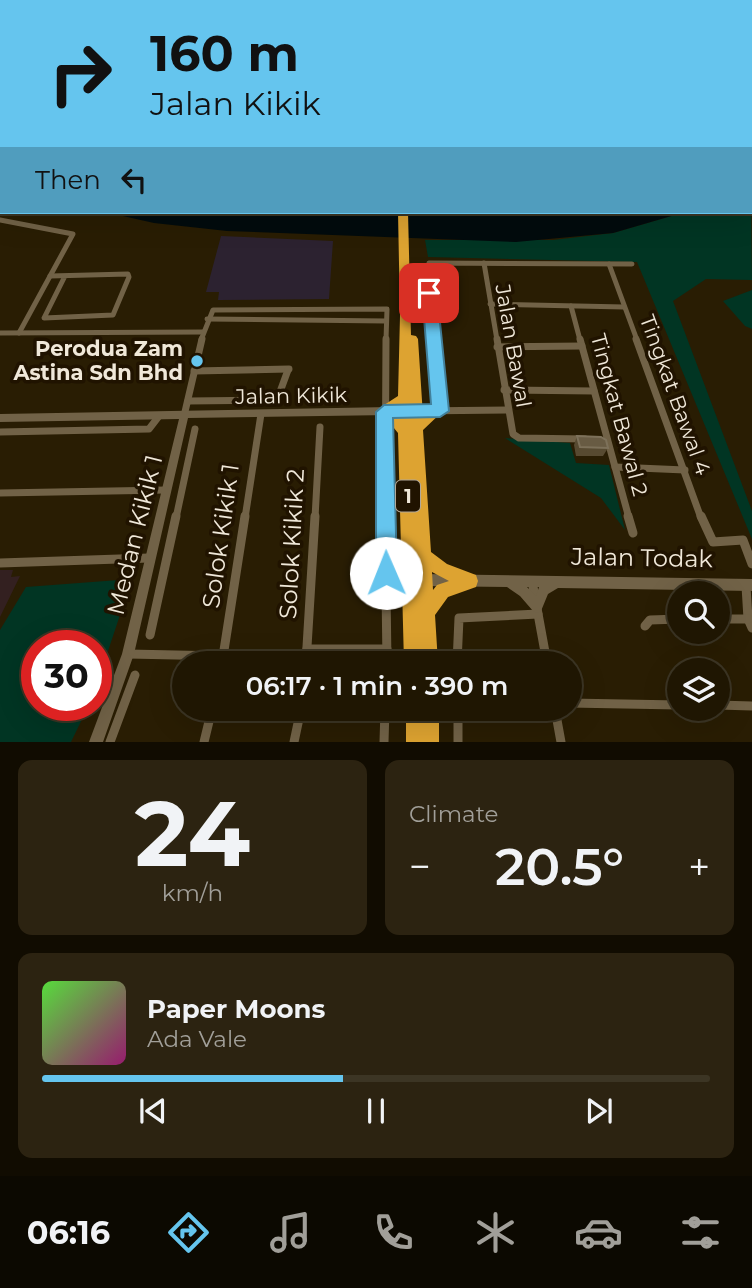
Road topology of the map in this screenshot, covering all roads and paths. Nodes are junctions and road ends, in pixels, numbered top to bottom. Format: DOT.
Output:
graph roads {
  1 [pos="403,214"];
  2 [pos="0,220"];
  3 [pos="484,263"];
  4 [pos="609,264"];
  5 [pos="632,264"];
  6 [pos="50,276"];
  7 [pos="65,276"];
  8 [pos="490,304"];
  9 [pos="571,306"];
  10 [pos="624,307"];
  11 [pos="207,319"];
  12 [pos="386,321"];
  13 [pos="203,332"];
  14 [pos="19,333"];
  15 [pos="0,334"];
  16 [pos="582,346"];
  17 [pos="497,347"];
  18 [pos="194,371"];
  19 [pos="504,390"];
  20 [pos="594,391"];
  21 [pos="188,401"];
  22 [pos="410,405"];
  23 [pos="507,410"];
  24 [pos="438,411"];
  25 [pos="385,412"];
  26 [pos="261,414"];
  27 [pos="159,416"];
  28 [pos="184,416"];
  29 [pos="4,418"];
  30 [pos="320,427"];
  31 [pos="411,429"];
  32 [pos="1,432"];
  33 [pos="181,437"];
  34 [pos="607,439"];
  35 [pos="615,467"];
  36 [pos="685,470"];
  37 [pos="166,491"];
  38 [pos="0,493"];
  39 [pos="633,533"];
  40 [pos="425,557"];
  41 [pos="149,558"];
  42 [pos="0,563"];
  43 [pos="752,564"];
  44 [pos="419,580"];
  45 [pos="507,580"];
  46 [pos="470,581"];
  47 [pos="533,581"];
  48 [pos="558,584"];
  49 [pos="750,584"];
  50 [pos="538,611"];
  51 [pos="428,612"];
  52 [pos="138,613"];
  53 [pos="155,613"];
  54 [pos="730,619"];
  55 [pos="748,619"];
  56 [pos="667,620"];
  57 [pos="645,626"];
  58 [pos="752,628"];
  59 [pos="150,635"];
  60 [pos="307,649"];
  61 [pos="387,649"];
  62 [pos="224,651"];
  63 [pos="414,651"];
  64 [pos="429,651"];
  65 [pos="458,651"];
  66 [pos="545,651"];
  67 [pos="128,654"];
  68 [pos="172,656"];
  69 [pos="135,675"];
  70 [pos="118,686"];
  71 [pos="132,687"];
  72 [pos="582,703"];
  73 [pos="667,705"];
  74 [pos="730,705"];
  75 [pos="752,706"];
  76 [pos="209,721"];
  77 [pos="298,721"];
  78 [pos="385,721"];
  79 [pos="415,721"];
  80 [pos="430,721"];
  81 [pos="458,721"];
  82 [pos="557,721"];
  83 [pos="96,742"];
  84 [pos="110,742"];
  85 [pos="204,742"];
  86 [pos="294,742"];
  87 [pos="384,742"];
  88 [pos="415,742"];
  89 [pos="430,742"];
  90 [pos="458,742"];
  91 [pos="561,742"];
  1 -- 22 [label="highway, 1"];
  2 -- 6 [label="street"];
  3 -- 4 [label="street"];
  3 -- 8 [label="street, Jalan Bawal"];
  3 -- 24 [label="street"];
  4 -- 5 [label="street"];
  4 -- 10 [label="street, Tingkat Bawal 4"];
  6 -- 7 [label="street"];
  6 -- 14 [label="street"];
  7 -- 7 [label="street"];
  8 -- 9 [label="street"];
  8 -- 17 [label="street, Jalan Bawal"];
  9 -- 10 [label="street"];
  9 -- 16 [label="street, Tingkat Bawal 2"];
  10 -- 36 [label="street, Tingkat Bawal 4"];
  11 -- 12 [label="street"];
  11 -- 12 [label="street"];
  11 -- 13 [label="street"];
  12 -- 25 [label="street"];
  13 -- 14 [label="street"];
  13 -- 18 [label="street"];
  14 -- 15 [label="street"];
  16 -- 17 [label="street"];
  16 -- 20 [label="street, Tingkat Bawal 2"];
  17 -- 19 [label="street, Jalan Bawal"];
  18 -- 21 [label="street"];
  18 -- 21 [label="street, Jalan Kikik"];
  19 -- 20 [label="street"];
  19 -- 23 [label="street, Jalan Bawal"];
  20 -- 34 [label="street, Tingkat Bawal 2"];
  21 -- 28 [label="street"];
  22 -- 24 [label="highway"];
  22 -- 25 [label="highway"];
  22 -- 31 [label="highway, 1"];
  23 -- 24 [label="street"];
  23 -- 34 [label="street, Jalan Bawal"];
  24 -- 31 [label="highway"];
  25 -- 26 [label="street, Jalan Kikik"];
  25 -- 31 [label="highway"];
  25 -- 61 [label="street"];
  26 -- 28 [label="street, Jalan Kikik"];
  26 -- 62 [label="street, Solok Kikik 1"];
  27 -- 28 [label="street, Jalan Kikik"];
  27 -- 29 [label="street, Jalan Kikik"];
  27 -- 32 [label="street, Jalan Kikik"];
  28 -- 33 [label="street, Medan Kikik 1"];
  29 -- 32 [label="street"];
  30 -- 60 [label="street, Solok Kikik 2"];
  31 -- 40 [label="highway, 1"];
  31 -- 44 [label="highway, 1"];
  33 -- 37 [label="street, Medan Kikik 1"];
  33 -- 53 [label="street, Medan Kikik 1"];
  34 -- 35 [label="street, Tingkat Bawal 2"];
  35 -- 36 [label="street"];
  35 -- 39 [label="street, Tingkat Bawal 2"];
  36 -- 43 [label="street, Tingkat Bawal 4"];
  37 -- 38 [label="street"];
  37 -- 41 [label="street, Medan Kikik 1"];
  40 -- 44 [label="highway, 1"];
  40 -- 46 [label="highway"];
  41 -- 42 [label="street"];
  41 -- 52 [label="street, Medan Kikik 1"];
  44 -- 46 [label="street, Jalan Todak"];
  44 -- 51 [label="highway, 1"];
  44 -- 63 [label="highway, 1"];
  45 -- 46 [label="street, Jalan Todak"];
  45 -- 47 [label="street, Jalan Todak"];
  45 -- 50 [label="street"];
  46 -- 51 [label="highway"];
  47 -- 48 [label="street, Jalan Todak"];
  47 -- 49 [label="street, Jalan Todak"];
  47 -- 50 [label="street"];
  48 -- 49 [label="street, Jalan Todak"];
  48 -- 50 [label="street"];
  49 -- 55 [label="street"];
  50 -- 65 [label="street"];
  50 -- 66 [label="street"];
  51 -- 64 [label="highway, 1"];
  52 -- 53 [label="street"];
  52 -- 67 [label="street, Medan Kikik 1"];
  53 -- 59 [label="street, Medan Kikik 1"];
  54 -- 55 [label="street"];
  55 -- 58 [label="street"];
  56 -- 57 [label="street"];
  60 -- 61 [label="street"];
  67 -- 68 [label="street"];
  67 -- 70 [label="street, Medan Kikik 1"];
  69 -- 71 [label="street"];
  70 -- 71 [label="street"];
  70 -- 83 [label="street, Medan Kikik 1"];
  71 -- 84 [label="street"];
  72 -- 73 [label="street"];
  74 -- 75 [label="street"];
  76 -- 85 [label="street"];
  77 -- 86 [label="street"];
  78 -- 87 [label="street"];
  79 -- 88 [label="highway"];
  80 -- 89 [label="highway"];
  81 -- 90 [label="street"];
  82 -- 91 [label="street"];
}
